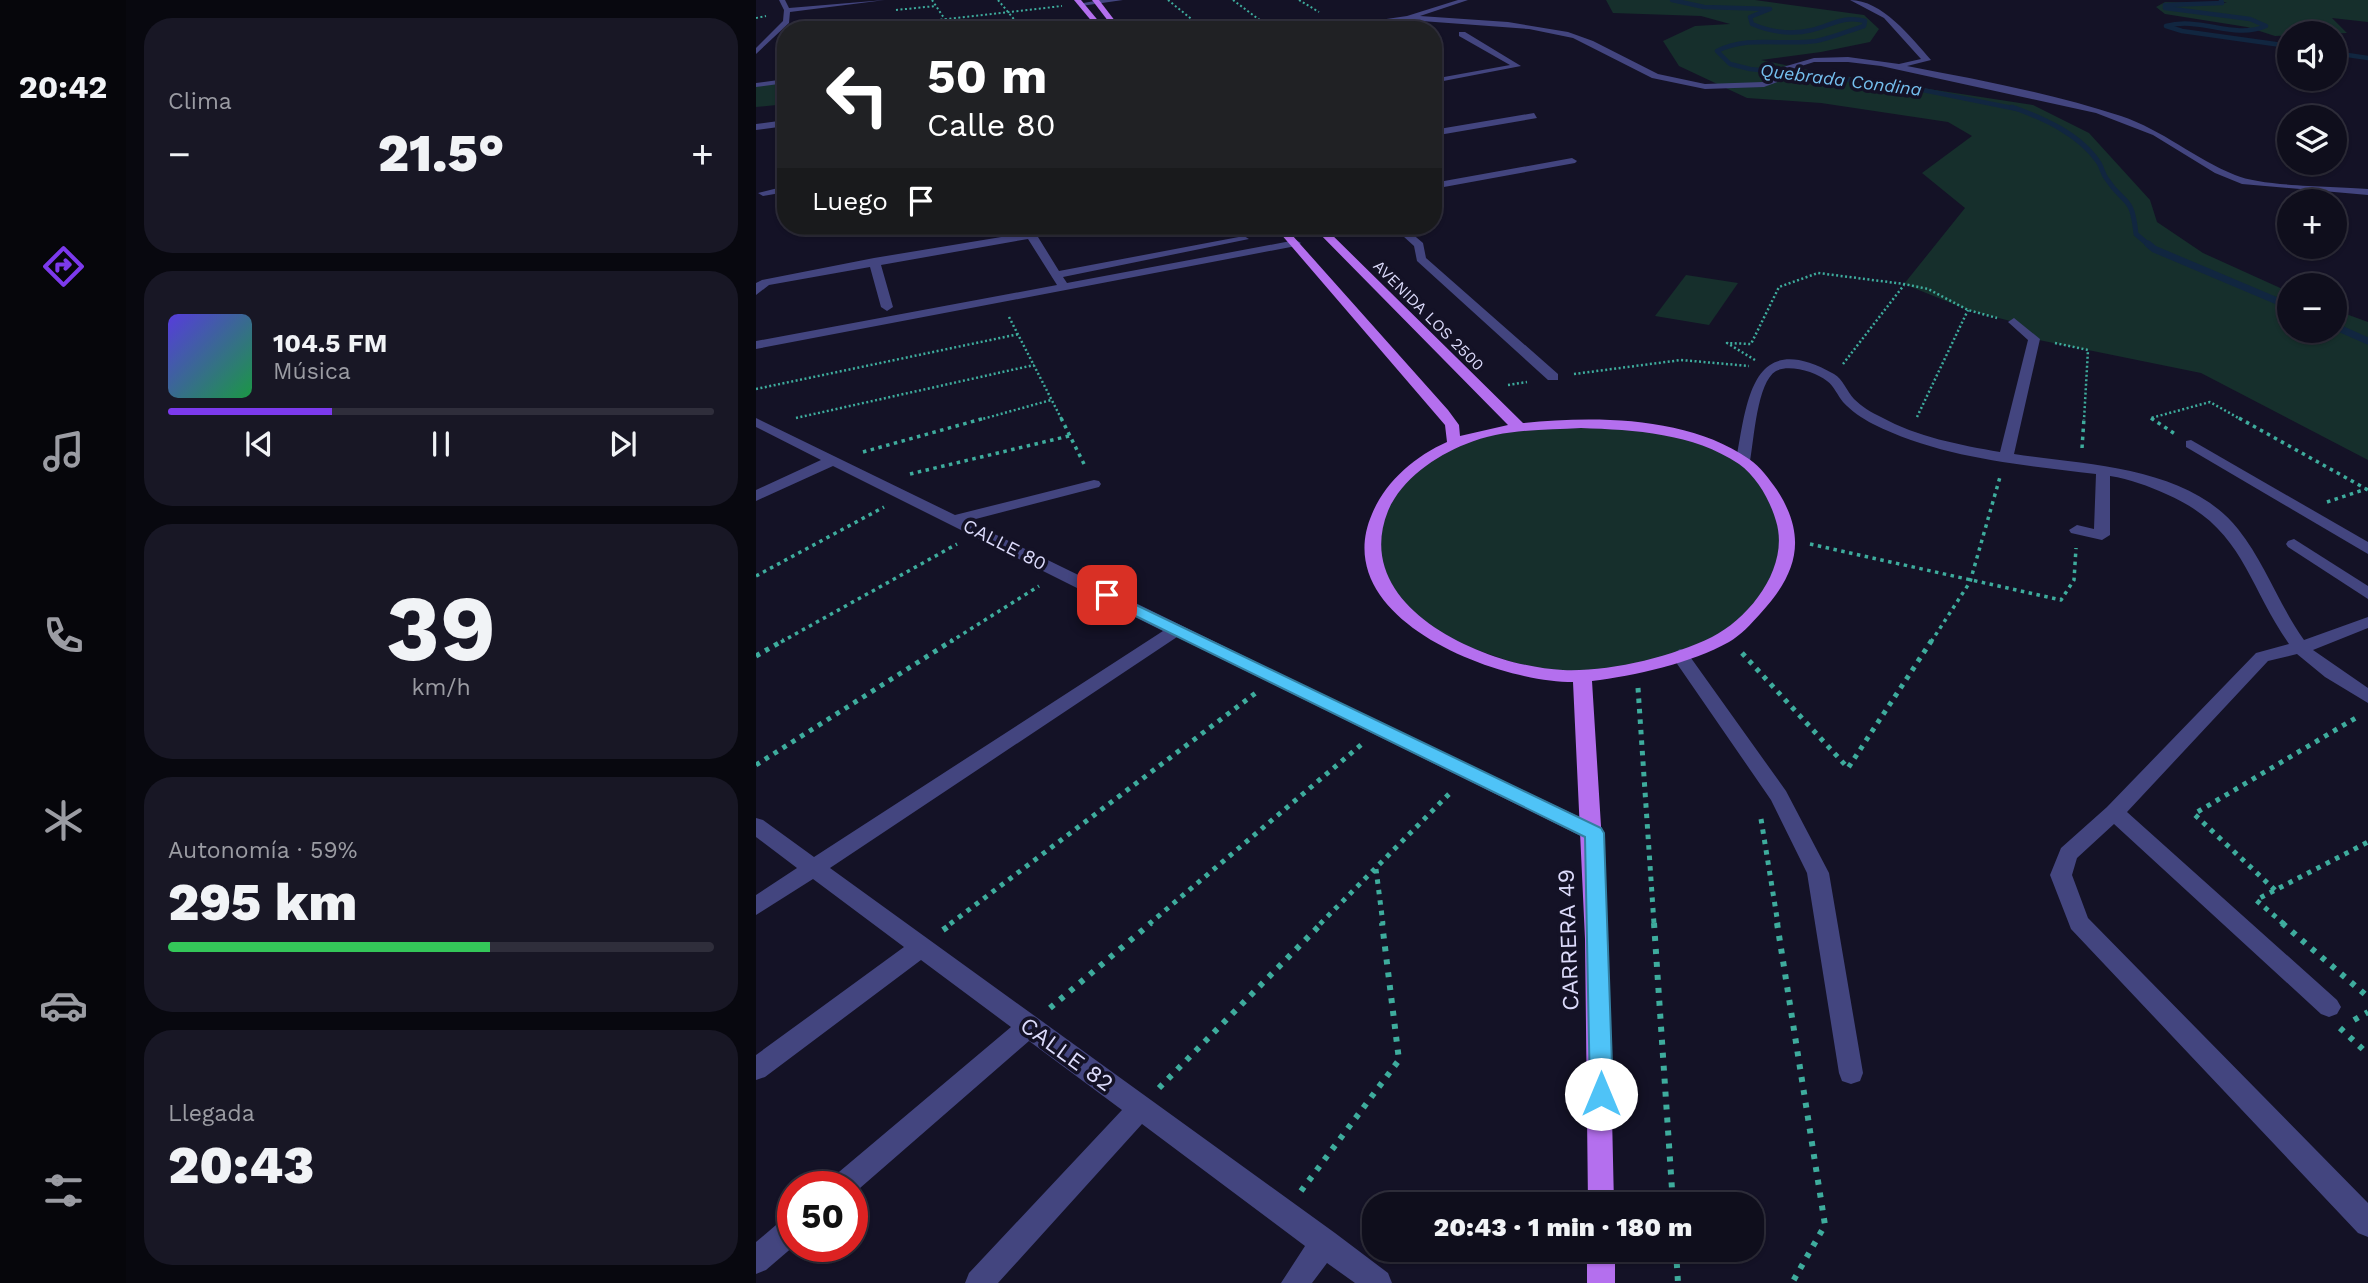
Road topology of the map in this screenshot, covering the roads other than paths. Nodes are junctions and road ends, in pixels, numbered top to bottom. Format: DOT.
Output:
graph roads {
  1 [pos="781,0"];
  2 [pos="882,0"];
  3 [pos="1120,0"];
  4 [pos="1465,0"];
  5 [pos="1853,0"];
  6 [pos="1096,1"];
  7 [pos="1079,2"];
  8 [pos="787,10"];
  9 [pos="1408,18"];
  10 [pos="787,21"];
  11 [pos="1095,21"];
  12 [pos="1112,21"];
  13 [pos="1384,21"];
  14 [pos="777,30"];
  15 [pos="1462,34"];
  16 [pos="756,38"];
  17 [pos="768,38"];
  18 [pos="756,52"];
  19 [pos="1889,65"];
  20 [pos="1442,78"];
  21 [pos="777,82"];
  22 [pos="756,85"];
  23 [pos="1534,116"];
  24 [pos="777,124"];
  25 [pos="756,127"];
  26 [pos="1442,131"];
  27 [pos="1572,161"];
  28 [pos="1442,184"];
  29 [pos="777,190"];
  30 [pos="762,192"];
  31 [pos="2368,192"];
  32 [pos="1002,235"];
  33 [pos="1030,235"];
  34 [pos="1288,235"];
  35 [pos="1326,235"];
  36 [pos="1407,235"];
  37 [pos="1244,239"];
  38 [pos="1296,243"];
  39 [pos="874,261"];
  40 [pos="1056,275"];
  41 [pos="1063,286"];
  42 [pos="756,292"];
  43 [pos="887,307"];
  44 [pos="2014,322"];
  45 [pos="756,345"];
  46 [pos="1553,377"];
  47 [pos="760,424"];
  48 [pos="1519,427"];
  49 [pos="1454,444"];
  50 [pos="2191,444"];
  51 [pos="2006,456"];
  52 [pos="833,460"];
  53 [pos="1743,461"];
  54 [pos="2103,471"];
  55 [pos="1094,484"];
  56 [pos="756,496"];
  57 [pos="956,519"];
  58 [pos="2077,530"];
  59 [pos="2294,544"];
  60 [pos="2368,549"];
  61 [pos="2368,594"];
  62 [pos="2368,622"];
  63 [pos="1176,630"];
  64 [pos="2301,648"];
  65 [pos="1680,655"];
  66 [pos="1582,675"];
  67 [pos="2366,706"];
  68 [pos="2115,812"];
  69 [pos="756,825"];
  70 [pos="1594,833"];
  71 [pos="812,868"];
  72 [pos="756,906"];
  73 [pos="922,947"];
  74 [pos="2329,1007"];
  75 [pos="1029,1026"];
  76 [pos="756,1069"];
  77 [pos="1851,1073"];
  78 [pos="1141,1107"];
  79 [pos="860,1171"];
  80 [pos="1601,1192"];
  81 [pos="2368,1223"];
  82 [pos="777,1242"];
  83 [pos="1325,1243"];
  84 [pos="756,1260"];
  85 [pos="1601,1262"];
  86 [pos="978,1283"];
  87 [pos="1295,1283"];
  88 [pos="1378,1283"];
  89 [pos="1601,1283"];
  1 -- 8 [label="street"];
  2 -- 8 [label="street"];
  3 -- 6 [label="street"];
  4 -- 9 [label="street"];
  5 -- 19 [label="street"];
  6 -- 7 [label="street"];
  6 -- 12 [label="main road"];
  7 -- 11 [label="main road"];
  8 -- 10 [label="street"];
  9 -- 13 [label="street"];
  9 -- 19 [label="street"];
  14 -- 17 [label="street"];
  15 -- 20 [label="street"];
  16 -- 17 [label="street"];
  17 -- 18 [label="street"];
  19 -- 31 [label="street"];
  21 -- 22 [label="street"];
  23 -- 26 [label="street"];
  24 -- 25 [label="street"];
  27 -- 28 [label="street"];
  29 -- 30 [label="street"];
  32 -- 39 [label="street"];
  33 -- 40 [label="street"];
  34 -- 38 [label="main road"];
  35 -- 48 [label="main road, AVENIDA LOS 2500"];
  36 -- 46 [label="street"];
  37 -- 40 [label="street"];
  38 -- 41 [label="street"];
  38 -- 49 [label="main road"];
  39 -- 42 [label="street"];
  39 -- 43 [label="street"];
  40 -- 41 [label="street"];
  41 -- 45 [label="street"];
  44 -- 51 [label="street"];
  47 -- 52 [label="street, CALLE 80"];
  48 -- 49 [label="main road"];
  48 -- 53 [label="main road"];
  49 -- 66 [label="main road"];
  50 -- 60 [label="street"];
  51 -- 53 [label="street"];
  51 -- 54 [label="street"];
  52 -- 56 [label="street"];
  52 -- 57 [label="street, CALLE 80"];
  53 -- 65 [label="main road"];
  54 -- 58 [label="street"];
  54 -- 64 [label="street"];
  55 -- 57 [label="street"];
  57 -- 63 [label="street, CALLE 80"];
  59 -- 61 [label="street"];
  62 -- 64 [label="street"];
  63 -- 70 [label="street, CALLE 80"];
  63 -- 71 [label="street"];
  64 -- 67 [label="street"];
  64 -- 68 [label="street"];
  65 -- 66 [label="main road"];
  65 -- 77 [label="street"];
  66 -- 70 [label="main road, CARRERA 49"];
  68 -- 74 [label="street"];
  68 -- 81 [label="street"];
  69 -- 71 [label="street, CALLE 82"];
  70 -- 80 [label="main road, CARRERA 49"];
  71 -- 72 [label="street"];
  71 -- 73 [label="street, CALLE 82"];
  73 -- 75 [label="street, CALLE 82"];
  73 -- 76 [label="street"];
  75 -- 78 [label="street, CALLE 82"];
  75 -- 79 [label="street"];
  78 -- 83 [label="street, CALLE 82"];
  78 -- 86 [label="street"];
  82 -- 84 [label="street"];
  83 -- 87 [label="street"];
  83 -- 88 [label="street, CALLE 82"];
  85 -- 89 [label="main road"];
}
